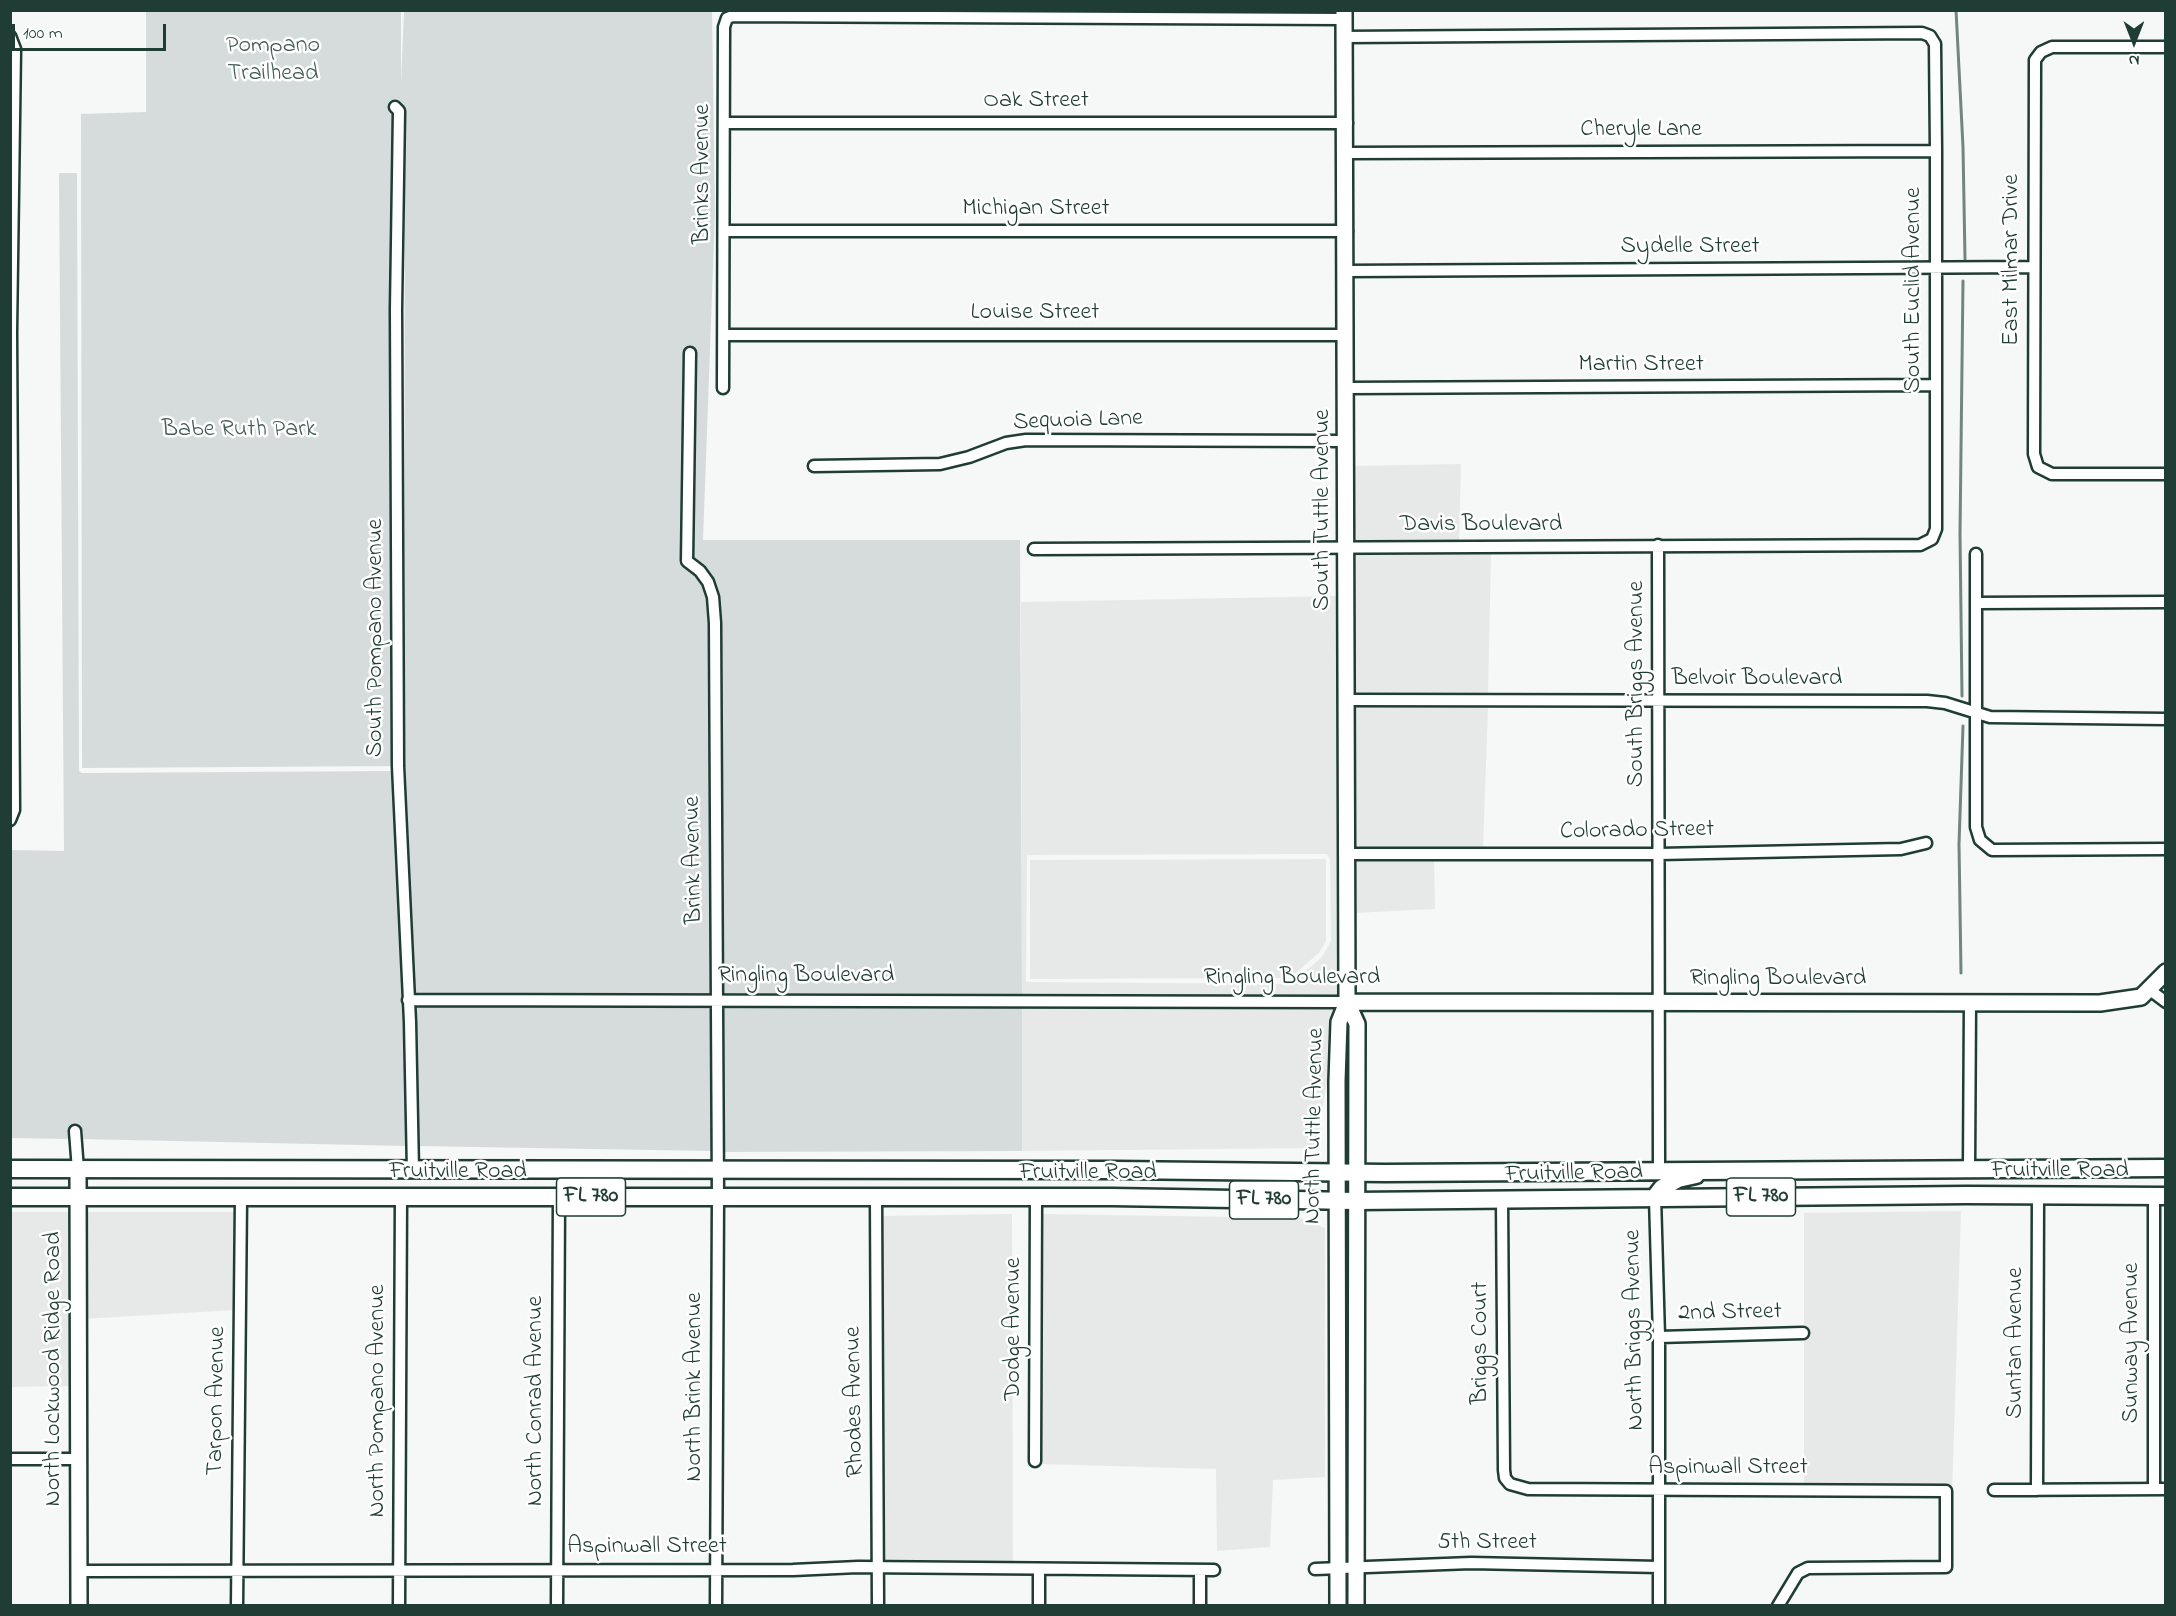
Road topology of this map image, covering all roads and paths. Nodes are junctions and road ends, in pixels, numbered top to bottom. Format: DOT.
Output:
graph roads {
  1 [pos="1343,13"];
  2 [pos="10,36"];
  3 [pos="1343,37"];
  4 [pos="2166,47"];
  5 [pos="395,107"];
  6 [pos="725,123"];
  7 [pos="1347,123"];
  8 [pos="1936,151"];
  9 [pos="1346,153"];
  10 [pos="13,170"];
  11 [pos="724,231"];
  12 [pos="1347,231"];
  13 [pos="11,250"];
  14 [pos="2034,267"];
  15 [pos="1936,268"];
  16 [pos="1346,271"];
  17 [pos="11,332"];
  18 [pos="724,334"];
  19 [pos="1346,335"];
  20 [pos="690,353"];
  21 [pos="1936,386"];
  22 [pos="723,388"];
  23 [pos="1346,388"];
  24 [pos="11,414"];
  25 [pos="1346,441"];
  26 [pos="814,466"];
  27 [pos="2166,474"];
  28 [pos="11,496"];
  29 [pos="1928,542"];
  30 [pos="1658,545"];
  31 [pos="1346,548"];
  32 [pos="1034,549"];
  33 [pos="1976,554"];
  34 [pos="11,579"];
  35 [pos="2166,602"];
  36 [pos="1976,603"];
  37 [pos="11,662"];
  38 [pos="1346,700"];
  39 [pos="1660,701"];
  40 [pos="1977,714"];
  41 [pos="2166,719"];
  42 [pos="12,746"];
  43 [pos="10,820"];
  44 [pos="1926,843"];
  45 [pos="2166,849"];
  46 [pos="1348,854"];
  47 [pos="1659,854"];
  48 [pos="2166,972"];
  49 [pos="2150,990"];
  50 [pos="717,999"];
  51 [pos="408,1000"];
  52 [pos="1347,1002"];
  53 [pos="1659,1002"];
  54 [pos="1970,1002"];
  55 [pos="2166,1002"];
  56 [pos="75,1131"];
  57 [pos="1969,1168"];
  58 [pos="2166,1168"];
  59 [pos="10,1169"];
  60 [pos="718,1169"];
  61 [pos="1659,1169"];
  62 [pos="1717,1169"];
  63 [pos="78,1170"];
  64 [pos="413,1171"];
  65 [pos="1336,1172"];
  66 [pos="1356,1172"];
  67 [pos="2038,1196"];
  68 [pos="2160,1196"];
  69 [pos="10,1197"];
  70 [pos="77,1197"];
  71 [pos="401,1197"];
  72 [pos="559,1197"];
  73 [pos="718,1197"];
  74 [pos="876,1197"];
  75 [pos="1655,1197"];
  76 [pos="241,1198"];
  77 [pos="1036,1198"];
  78 [pos="1502,1200"];
  79 [pos="1336,1201"];
  80 [pos="1356,1201"];
  81 [pos="1803,1333"];
  82 [pos="1659,1336"];
  83 [pos="10,1459"];
  84 [pos="78,1459"];
  85 [pos="1035,1461"];
  86 [pos="1510,1484"];
  87 [pos="2160,1489"];
  88 [pos="1660,1490"];
  89 [pos="1994,1490"];
  90 [pos="2037,1490"];
  91 [pos="1659,1567"];
  92 [pos="716,1568"];
  93 [pos="1357,1568"];
  94 [pos="237,1569"];
  95 [pos="399,1569"];
  96 [pos="556,1569"];
  97 [pos="878,1569"];
  98 [pos="1039,1569"];
  99 [pos="1315,1569"];
  100 [pos="1338,1569"];
  101 [pos="1200,1570"];
  102 [pos="1214,1570"];
  103 [pos="80,1571"];
  104 [pos="79,1605"];
  105 [pos="237,1605"];
  106 [pos="399,1605"];
  107 [pos="556,1605"];
  108 [pos="716,1605"];
  109 [pos="878,1605"];
  110 [pos="1039,1605"];
  111 [pos="1200,1605"];
  112 [pos="1338,1605"];
  113 [pos="1356,1605"];
  114 [pos="1659,1605"];
  115 [pos="1778,1605"];
  1 -- 3 [label="main road, South Tuttle Avenue"];
  1 -- 6 [label="street, Brinks Avenue"];
  2 -- 10 [label="street"];
  3 -- 7 [label="main road, South Tuttle Avenue"];
  3 -- 8 [label="street, South Euclid Avenue"];
  4 -- 14 [label="street, East Milmar Drive"];
  5 -- 51 [label="street, South Pompano Avenue"];
  6 -- 7 [label="street, Oak Street"];
  6 -- 11 [label="street, Brinks Avenue"];
  7 -- 9 [label="main road, South Tuttle Avenue"];
  8 -- 9 [label="street, Cheryle Lane"];
  8 -- 15 [label="street, South Euclid Avenue"];
  9 -- 12 [label="main road, South Tuttle Avenue"];
  10 -- 13 [label="street"];
  11 -- 12 [label="street, Michigan Street"];
  11 -- 18 [label="street, Brinks Avenue"];
  12 -- 16 [label="main road, South Tuttle Avenue"];
  13 -- 17 [label="street"];
  14 -- 15 [label="street, Sydelle Street"];
  14 -- 27 [label="street, East Milmar Drive"];
  15 -- 16 [label="street, Sydelle Street"];
  15 -- 21 [label="street, South Euclid Avenue"];
  16 -- 19 [label="main road, South Tuttle Avenue"];
  17 -- 24 [label="street"];
  18 -- 19 [label="street, Louise Street"];
  18 -- 22 [label="street, Brinks Avenue"];
  19 -- 23 [label="main road, South Tuttle Avenue"];
  20 -- 50 [label="street, Brink Avenue"];
  21 -- 23 [label="street, Martin Street"];
  21 -- 29 [label="street, South Euclid Avenue"];
  23 -- 25 [label="main road, South Tuttle Avenue"];
  24 -- 28 [label="street"];
  25 -- 26 [label="street, Sequoia Lane"];
  25 -- 31 [label="main road, South Tuttle Avenue"];
  28 -- 34 [label="street"];
  29 -- 30 [label="street, Davis Boulevard"];
  30 -- 31 [label="street, Davis Boulevard"];
  30 -- 39 [label="street, South Briggs Avenue"];
  31 -- 32 [label="street, Davis Boulevard"];
  31 -- 38 [label="main road, South Tuttle Avenue"];
  33 -- 36 [label="street"];
  34 -- 37 [label="street"];
  35 -- 36 [label="street"];
  36 -- 40 [label="street"];
  37 -- 42 [label="street"];
  38 -- 39 [label="street, Belvoir Boulevard"];
  38 -- 46 [label="main road, South Tuttle Avenue"];
  39 -- 40 [label="street, Belvoir Boulevard"];
  39 -- 47 [label="street, South Briggs Avenue"];
  40 -- 41 [label="street, Belvoir Boulevard"];
  40 -- 45 [label="street"];
  42 -- 43 [label="street"];
  44 -- 47 [label="street, Colorado Street"];
  46 -- 47 [label="street, Colorado Street"];
  46 -- 52 [label="main road, South Tuttle Avenue"];
  47 -- 53 [label="street, South Briggs Avenue"];
  48 -- 49 [label="main road, Ringling Boulevard"];
  49 -- 54 [label="main road, Ringling Boulevard"];
  49 -- 55 [label="street"];
  50 -- 51 [label="street, Ringling Boulevard"];
  50 -- 52 [label="street, Ringling Boulevard"];
  50 -- 60 [label="street, Brink Avenue"];
  51 -- 64 [label="street, South Pompano Avenue"];
  52 -- 53 [label="main road, Ringling Boulevard"];
  52 -- 65 [label="main road, North Tuttle Avenue"];
  52 -- 66 [label="main road, North Tuttle Avenue"];
  53 -- 54 [label="main road, Ringling Boulevard"];
  53 -- 61 [label="street"];
  54 -- 57 [label="street"];
  56 -- 63 [label="street, North Lockwood Ridge Road"];
  57 -- 58 [label="main road, Fruitville Road / FL 780"];
  57 -- 62 [label="main road, Fruitville Road / FL 780"];
  59 -- 63 [label="main road, Fruitville Road / FL 780"];
  60 -- 64 [label="main road, Fruitville Road / FL 780"];
  60 -- 65 [label="main road, Fruitville Road / FL 780"];
  60 -- 73 [label="street, North Brink Avenue"];
  61 -- 62 [label="main road, Fruitville Road / FL 780"];
  61 -- 66 [label="main road, Fruitville Road / FL 780"];
  62 -- 75 [label="main road"];
  63 -- 64 [label="main road, Fruitville Road / FL 780"];
  63 -- 70 [label="main road, North Lockwood Ridge Road"];
  65 -- 66 [label="main road, Fruitville Road / FL 780"];
  65 -- 79 [label="main road, North Tuttle Avenue"];
  66 -- 80 [label="main road, North Tuttle Avenue"];
  67 -- 68 [label="main road, Fruitville Road / FL 780"];
  67 -- 75 [label="main road, Fruitville Road / FL 780"];
  67 -- 90 [label="street, Suntan Avenue"];
  68 -- 87 [label="street, Sunway Avenue"];
  69 -- 70 [label="main road, Fruitville Road / FL 780"];
  70 -- 76 [label="main road, Fruitville Road / FL 780"];
  70 -- 84 [label="main road, North Lockwood Ridge Road"];
  71 -- 72 [label="main road, Fruitville Road / FL 780"];
  71 -- 76 [label="main road, Fruitville Road / FL 780"];
  71 -- 95 [label="street, North Pompano Avenue"];
  72 -- 73 [label="main road, Fruitville Road / FL 780"];
  72 -- 96 [label="street, North Conrad Avenue"];
  73 -- 74 [label="main road, Fruitville Road / FL 780"];
  73 -- 92 [label="street, North Brink Avenue"];
  74 -- 77 [label="main road, Fruitville Road / FL 780"];
  74 -- 97 [label="street, Rhodes Avenue"];
  75 -- 78 [label="main road, Fruitville Road / FL 780"];
  75 -- 82 [label="street, North Briggs Avenue"];
  76 -- 94 [label="street, Tarpon Avenue"];
  77 -- 79 [label="main road, Fruitville Road / FL 780"];
  77 -- 85 [label="street, Dodge Avenue"];
  78 -- 80 [label="main road, Fruitville Road / FL 780"];
  78 -- 86 [label="street, Briggs Court"];
  79 -- 80 [label="main road, Fruitville Road / FL 780"];
  79 -- 100 [label="main road, North Tuttle Avenue"];
  80 -- 93 [label="main road, North Tuttle Avenue"];
  81 -- 82 [label="street, 2nd Street"];
  82 -- 88 [label="street, North Briggs Avenue"];
  83 -- 84 [label="street"];
  84 -- 103 [label="main road, North Lockwood Ridge Road"];
  86 -- 88 [label="street, Aspinwall Street"];
  87 -- 90 [label="street"];
  88 -- 91 [label="street, North Briggs Avenue"];
  88 -- 115 [label="street, Aspinwall Street"];
  89 -- 90 [label="street"];
  91 -- 93 [label="street, 5th Street"];
  91 -- 114 [label="street, North Briggs Avenue"];
  92 -- 96 [label="street, Aspinwall Street"];
  92 -- 97 [label="street, Aspinwall Street"];
  92 -- 108 [label="street, North Brink Avenue"];
  93 -- 100 [label="street, 5th Street"];
  93 -- 113 [label="main road, North Tuttle Avenue"];
  94 -- 95 [label="street, Aspinwall Street"];
  94 -- 103 [label="street, Aspinwall Street"];
  94 -- 105 [label="street, Tarpon Avenue"];
  95 -- 96 [label="street, Aspinwall Street"];
  95 -- 106 [label="street, North Pompano Avenue"];
  96 -- 107 [label="street, North Conrad Avenue"];
  97 -- 98 [label="street, Aspinwall Street"];
  97 -- 109 [label="street, Rhodes Avenue"];
  98 -- 101 [label="street, Aspinwall Street"];
  98 -- 110 [label="street"];
  99 -- 100 [label="street, 5th Street"];
  100 -- 112 [label="main road, North Tuttle Avenue"];
  101 -- 102 [label="street, Aspinwall Street"];
  101 -- 111 [label="street"];
  103 -- 104 [label="main road, North Lockwood Ridge Road"];
}
